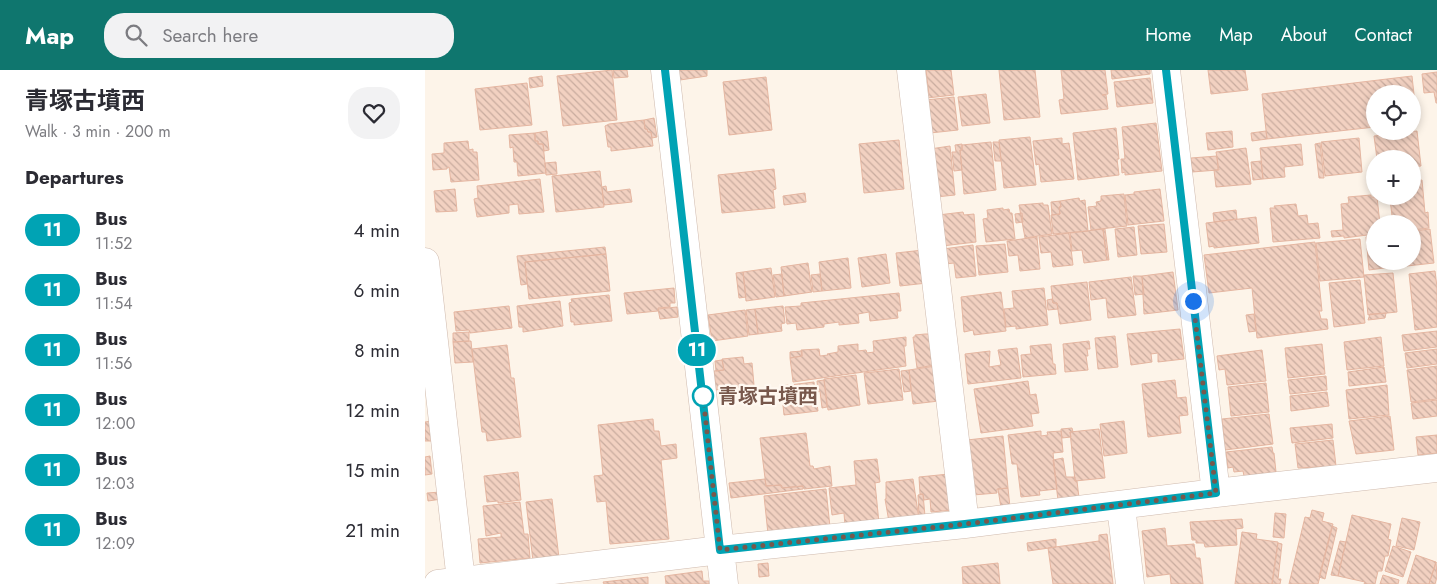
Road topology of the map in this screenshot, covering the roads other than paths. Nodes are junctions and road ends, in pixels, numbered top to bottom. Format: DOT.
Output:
graph roads {
  1 [pos="665,70"];
  2 [pos="911,70"];
  3 [pos="1166,70"];
  4 [pos="425,262"];
  5 [pos="1437,468"];
  6 [pos="1216,493"];
  7 [pos="1121,506"];
  8 [pos="965,524"];
  9 [pos="720,550"];
  10 [pos="449,583"];
  11 [pos="724,584"];
  12 [pos="1129,584"];
  1 -- 9 [label="street"];
  2 -- 8 [label="street"];
  3 -- 6 [label="street"];
  4 -- 10 [label="street"];
  5 -- 6 [label="street"];
  6 -- 7 [label="street"];
  7 -- 8 [label="street"];
  7 -- 12 [label="street"];
  8 -- 9 [label="street"];
  9 -- 10 [label="street"];
  9 -- 11 [label="street"];
}
